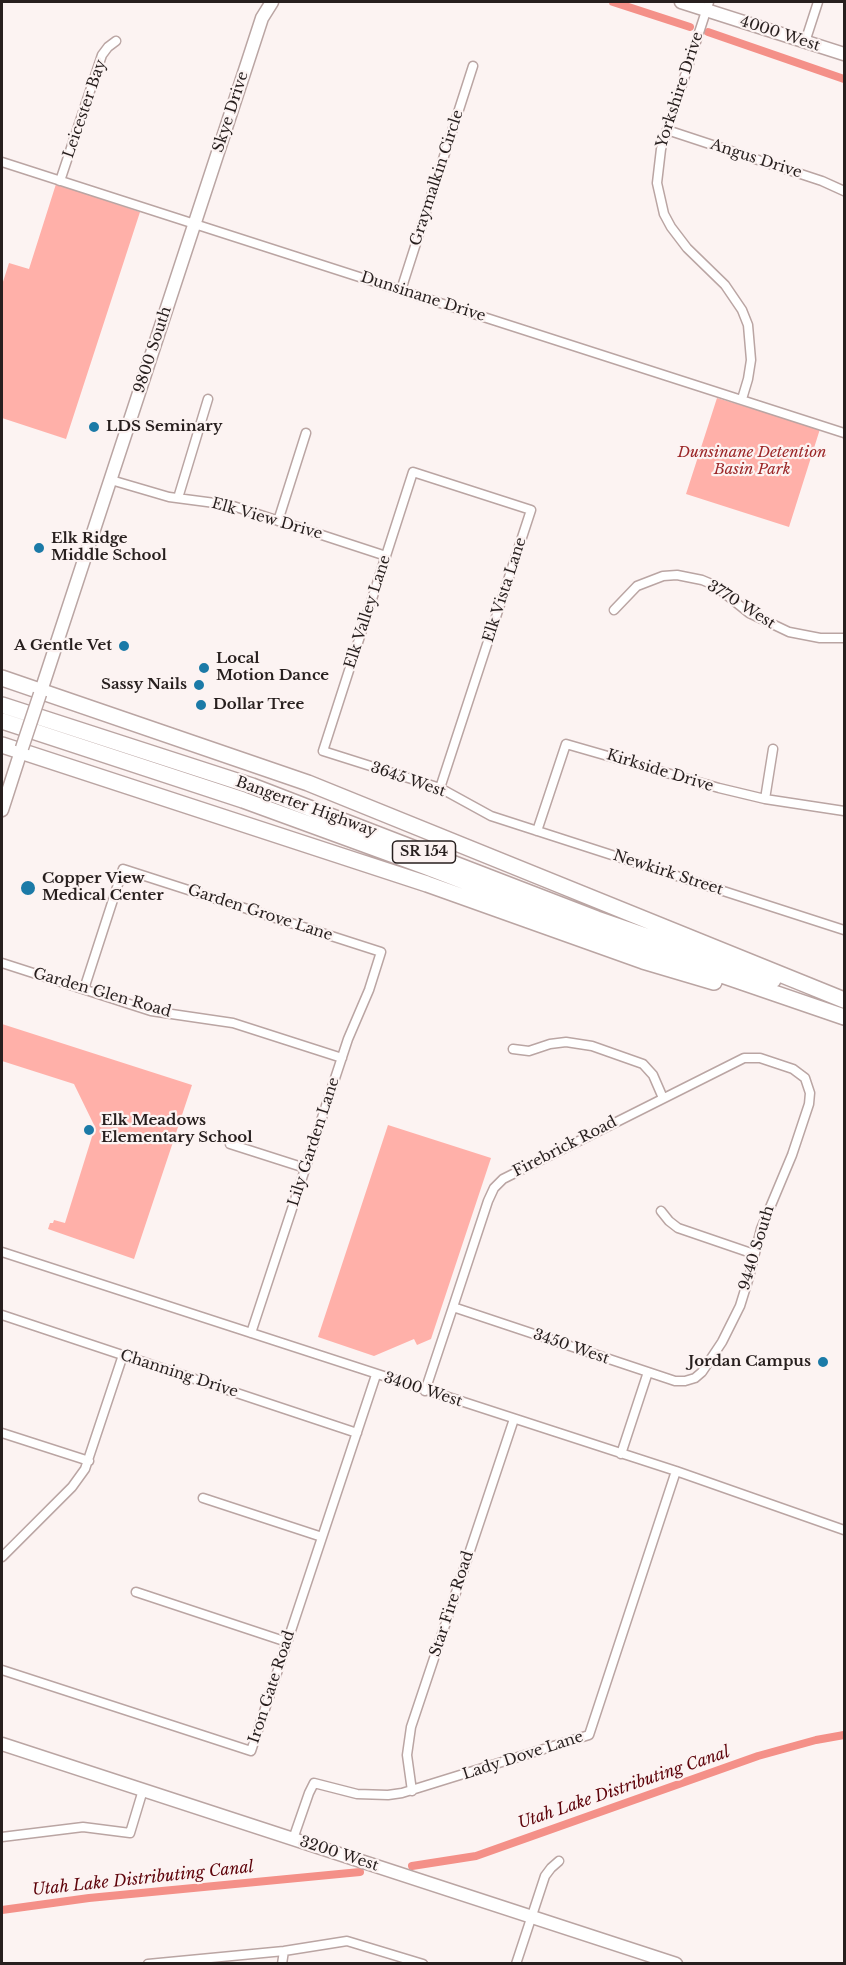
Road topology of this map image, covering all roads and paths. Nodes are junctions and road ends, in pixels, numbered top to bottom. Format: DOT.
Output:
graph roads {
  1 [pos="272,2"];
  2 [pos="681,2"];
  3 [pos="818,2"];
  4 [pos="707,6"];
  5 [pos="116,41"];
  6 [pos="805,42"];
  7 [pos="844,54"];
  8 [pos="473,66"];
  9 [pos="667,130"];
  10 [pos="2,162"];
  11 [pos="60,181"];
  12 [pos="844,191"];
  13 [pos="194,224"];
  14 [pos="401,290"];
  15 [pos="208,399"];
  16 [pos="742,399"];
  17 [pos="306,433"];
  18 [pos="844,433"];
  19 [pos="413,472"];
  20 [pos="111,480"];
  21 [pos="178,498"];
  22 [pos="278,521"];
  23 [pos="386,556"];
  24 [pos="614,610"];
  25 [pos="844,638"];
  26 [pos="2,678"];
  27 [pos="40,693"];
  28 [pos="2,705"];
  29 [pos="2,721"];
  30 [pos="2,745"];
  31 [pos="773,749"];
  32 [pos="22,750"];
  33 [pos="323,751"];
  34 [pos="440,788"];
  35 [pos="765,799"];
  36 [pos="2,810"];
  37 [pos="844,811"];
  38 [pos="491,816"];
  39 [pos="537,831"];
  40 [pos="844,930"];
  41 [pos="381,952"];
  42 [pos="2,963"];
  43 [pos="84,989"];
  44 [pos="844,1002"];
  45 [pos="844,1017"];
  46 [pos="513,1049"];
  47 [pos="342,1058"];
  48 [pos="801,1074"];
  49 [pos="663,1098"];
  50 [pos="230,1144"];
  51 [pos="305,1168"];
  52 [pos="662,1211"];
  53 [pos="2,1252"];
  54 [pos="754,1254"];
  55 [pos="453,1307"];
  56 [pos="2,1315"];
  57 [pos="251,1333"];
  58 [pos="123,1355"];
  59 [pos="648,1372"];
  60 [pos="376,1375"];
  61 [pos="690,1380"];
  62 [pos="425,1391"];
  63 [pos="514,1419"];
  64 [pos="2,1433"];
  65 [pos="357,1433"];
  66 [pos="621,1454"];
  67 [pos="89,1461"];
  68 [pos="676,1471"];
  69 [pos="203,1498"];
  70 [pos="844,1530"];
  71 [pos="322,1537"];
  72 [pos="2,1557"];
  73 [pos="136,1592"];
  74 [pos="287,1642"];
  75 [pos="2,1670"];
  76 [pos="2,1744"];
  77 [pos="143,1790"];
  78 [pos="412,1791"];
  79 [pos="2,1837"];
  80 [pos="293,1839"];
  81 [pos="559,1861"];
  82 [pos="532,1917"];
  83 [pos="284,1951"];
  84 [pos="649,1959"];
  85 [pos="148,1964"];
  86 [pos="282,1964"];
  87 [pos="423,1964"];
  88 [pos="516,1964"];
  89 [pos="676,1964"];
  1 -- 13 [label="main road, Skye Drive"];
  2 -- 4 [label="main road, 4000 West"];
  3 -- 6 [label="street"];
  4 -- 6 [label="main road, 4000 West"];
  4 -- 9 [label="street, Yorkshire Drive"];
  5 -- 11 [label="street, Leicester Bay"];
  6 -- 7 [label="main road, 4000 West"];
  8 -- 14 [label="street, Graymalkin Circle"];
  9 -- 12 [label="street, Angus Drive"];
  9 -- 16 [label="street, Yorkshire Drive"];
  10 -- 11 [label="street, Dunsinane Drive"];
  11 -- 13 [label="street, Dunsinane Drive"];
  13 -- 14 [label="street, Dunsinane Drive"];
  13 -- 20 [label="main road, 9800 South"];
  14 -- 16 [label="street, Dunsinane Drive"];
  15 -- 21 [label="street"];
  16 -- 18 [label="street, Dunsinane Drive"];
  17 -- 22 [label="street"];
  19 -- 23 [label="street, Elk Valley Lane"];
  19 -- 34 [label="street, Elk Vista Lane"];
  20 -- 21 [label="street, Elk View Drive"];
  20 -- 27 [label="main road, 9800 South"];
  21 -- 22 [label="street, Elk View Drive"];
  22 -- 23 [label="street, Elk View Drive"];
  23 -- 33 [label="street, Elk Valley Lane"];
  24 -- 25 [label="street, 3770 West"];
  26 -- 27 [label="highway"];
  27 -- 32 [label="main road, 9800 South, bridge"];
  27 -- 44 [label="highway"];
  28 -- 44 [label="highway, Bangerter Highway / SR 154"];
  29 -- 45 [label="highway, Bangerter Highway / SR 154"];
  30 -- 32 [label="highway"];
  31 -- 35 [label="street"];
  32 -- 36 [label="main road, 9800 South"];
  32 -- 45 [label="highway"];
  33 -- 34 [label="street, 3645 West"];
  34 -- 38 [label="street, 3645 West"];
  35 -- 37 [label="street, Kirkside Drive"];
  35 -- 39 [label="street, Kirkside Drive"];
  38 -- 39 [label="street, Newkirk Street"];
  39 -- 40 [label="street, Newkirk Street"];
  41 -- 43 [label="street, Garden Grove Lane"];
  41 -- 47 [label="street, Lily Garden Lane"];
  42 -- 43 [label="street, Garden Glen Road"];
  43 -- 47 [label="street, Garden Glen Road"];
  46 -- 49 [label="street"];
  47 -- 51 [label="street, Lily Garden Lane"];
  48 -- 49 [label="street, Firebrick Road"];
  48 -- 54 [label="street, 9440 South"];
  49 -- 55 [label="street, Firebrick Road"];
  50 -- 51 [label="street"];
  51 -- 57 [label="street, Lily Garden Lane"];
  52 -- 54 [label="street"];
  53 -- 57 [label="street, 3400 West"];
  54 -- 61 [label="street, 9440 South"];
  55 -- 59 [label="street, 3450 West"];
  55 -- 62 [label="street, Firebrick Road"];
  56 -- 58 [label="street, Channing Drive"];
  57 -- 60 [label="street, 3400 West"];
  58 -- 65 [label="street, Channing Drive"];
  58 -- 67 [label="street"];
  59 -- 61 [label="street, 3450 West"];
  59 -- 66 [label="street"];
  60 -- 62 [label="street, 3400 West"];
  60 -- 65 [label="street, Iron Gate Road"];
  62 -- 63 [label="street, 3400 West"];
  63 -- 66 [label="street, 3400 West"];
  63 -- 78 [label="street, Star Fire Road"];
  64 -- 67 [label="street"];
  65 -- 71 [label="street, Iron Gate Road"];
  66 -- 68 [label="street, 3400 West"];
  67 -- 72 [label="street"];
  68 -- 70 [label="street, 3400 West"];
  68 -- 78 [label="street, Lady Dove Lane"];
  69 -- 71 [label="street"];
  71 -- 74 [label="street, Iron Gate Road"];
  73 -- 74 [label="street"];
  74 -- 75 [label="street, Iron Gate Road"];
  76 -- 77 [label="main road, 3200 West"];
  77 -- 79 [label="street"];
  77 -- 80 [label="main road, 3200 West"];
  78 -- 80 [label="street, Lady Dove Lane"];
  80 -- 82 [label="main road, 3200 West"];
  81 -- 82 [label="street"];
  82 -- 84 [label="main road, 3200 West"];
  82 -- 88 [label="street"];
  83 -- 85 [label="street"];
  83 -- 86 [label="street"];
  83 -- 87 [label="street"];
  84 -- 89 [label="main road, 3200 West"];
}
